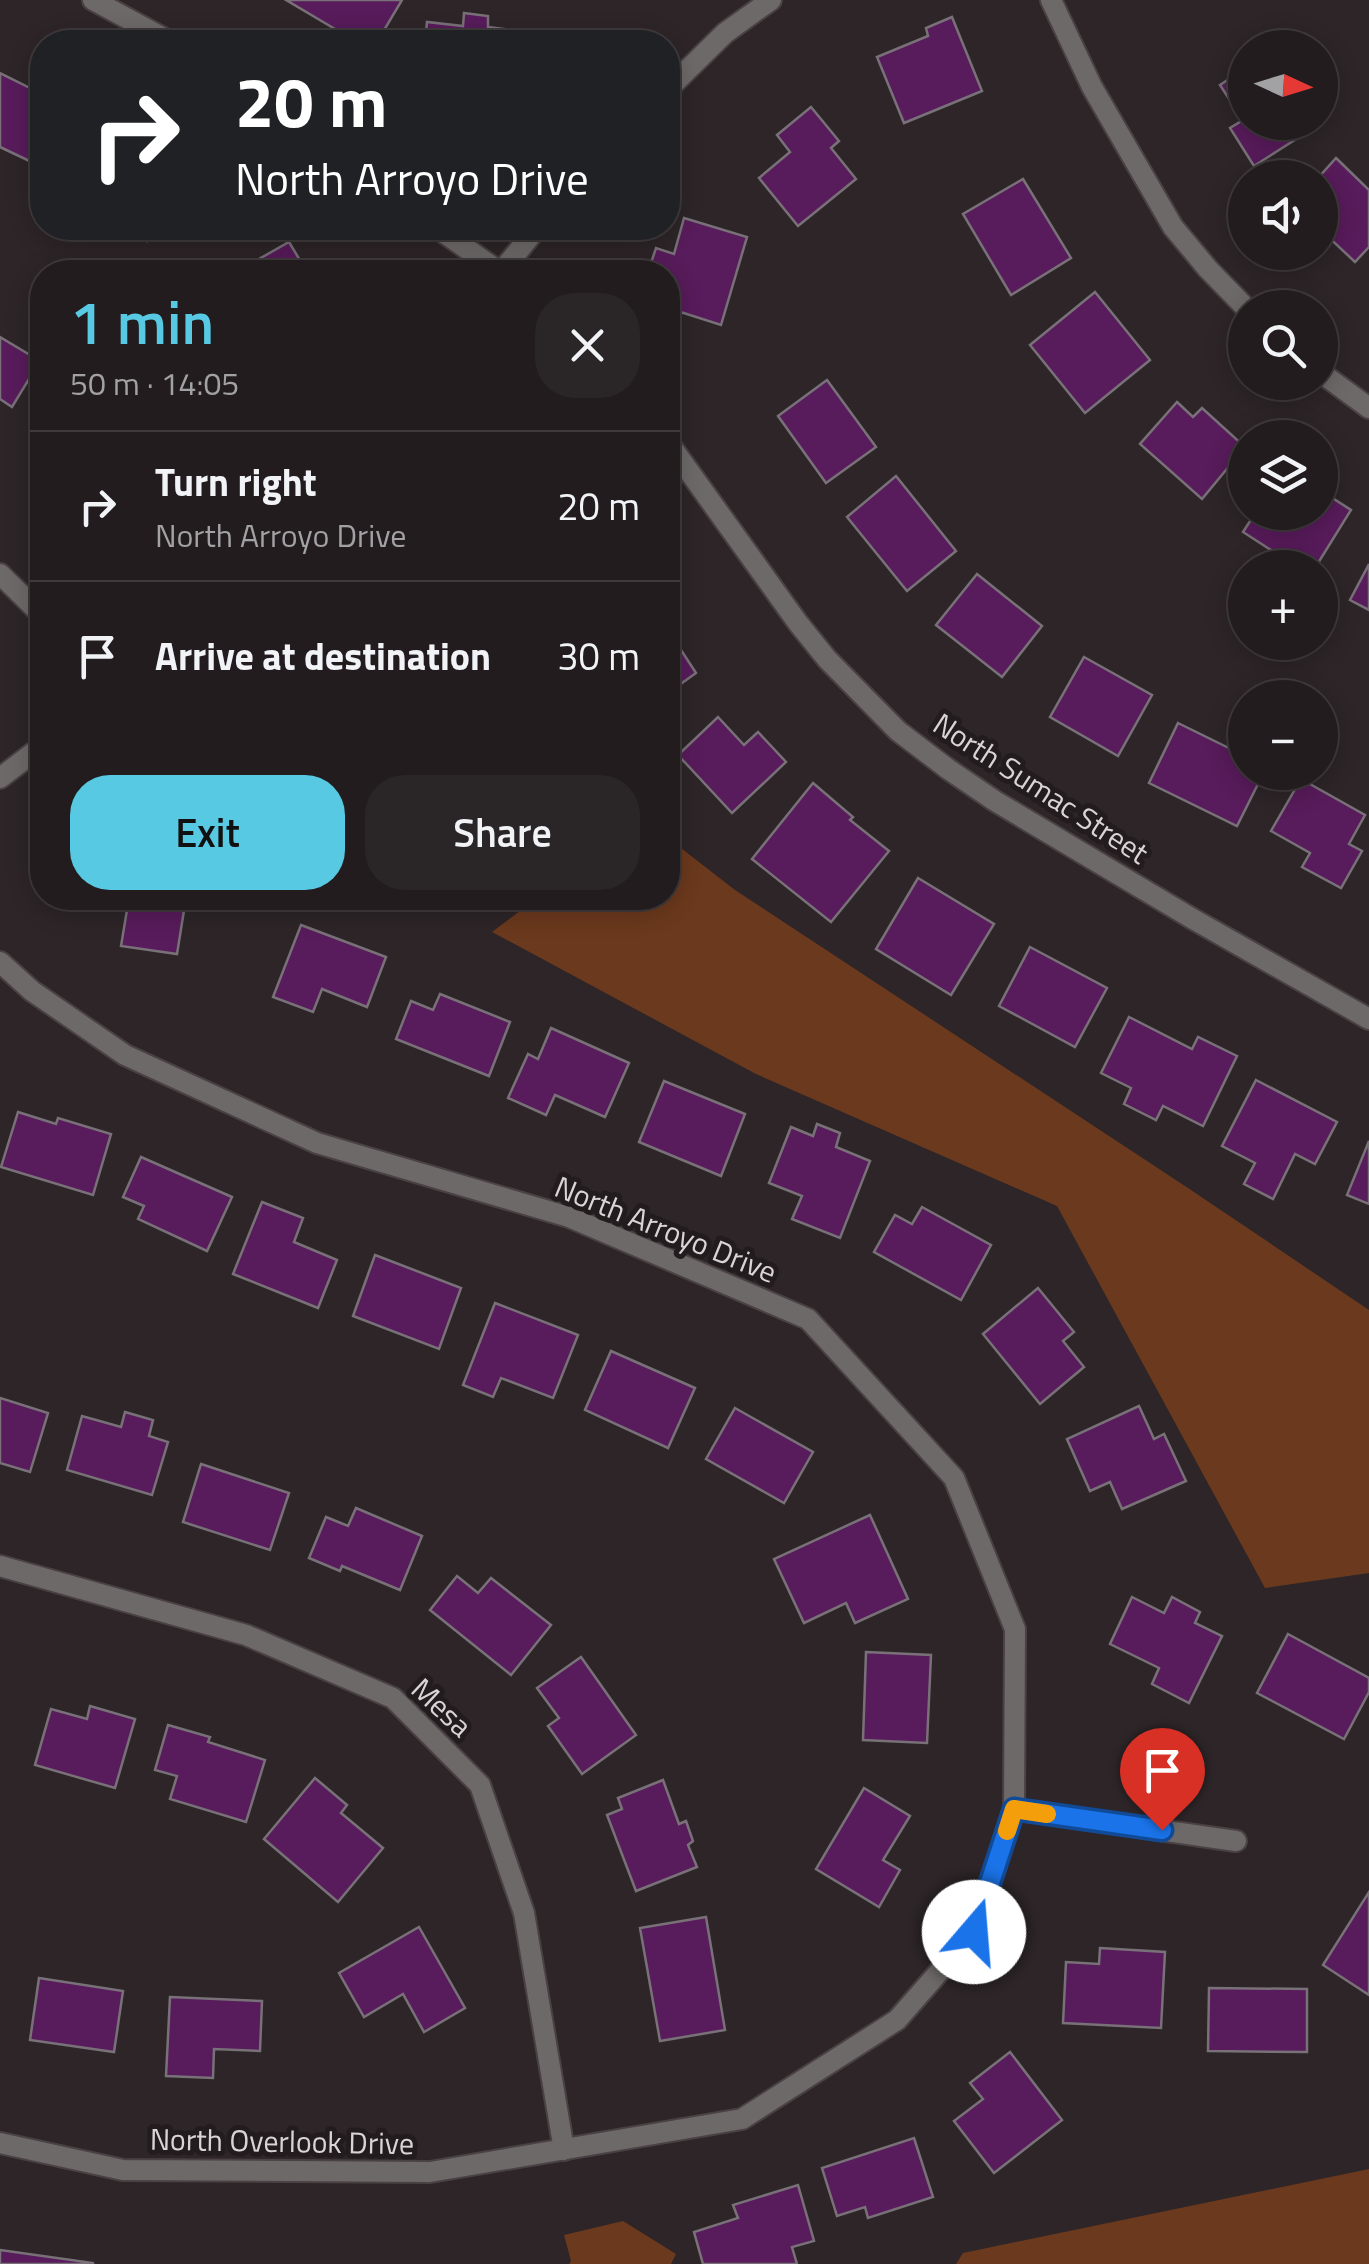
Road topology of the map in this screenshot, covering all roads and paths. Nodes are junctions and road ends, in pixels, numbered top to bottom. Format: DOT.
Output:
graph roads {
  1 [pos="94,0"];
  2 [pos="771,0"];
  3 [pos="1051,0"];
  4 [pos="149,30"];
  5 [pos="680,77"];
  6 [pos="454,240"];
  7 [pos="527,240"];
  8 [pos="483,260"];
  9 [pos="511,260"];
  10 [pos="1228,290"];
  11 [pos="1338,385"];
  12 [pos="1369,408"];
  13 [pos="680,459"];
  14 [pos="0,574"];
  15 [pos="30,603"];
  16 [pos="30,755"];
  17 [pos="0,778"];
  18 [pos="0,962"];
  19 [pos="1369,1019"];
  20 [pos="0,1566"];
  21 [pos="1014,1809"];
  22 [pos="1236,1841"];
  23 [pos="0,2142"];
  24 [pos="564,2150"];
  1 -- 4 [label="street"];
  2 -- 5 [label="street"];
  3 -- 10 [label="street"];
  6 -- 8 [label="street"];
  7 -- 9 [label="street"];
  11 -- 12 [label="street"];
  13 -- 19 [label="street, North Sumac Street"];
  14 -- 15 [label="street"];
  16 -- 17 [label="street"];
  18 -- 21 [label="street, North Arroyo Drive"];
  20 -- 24 [label="street, Mesa"];
  21 -- 22 [label="street"];
  21 -- 24 [label="street, North Arroyo Drive"];
  23 -- 24 [label="street, North Overlook Drive"];
}
